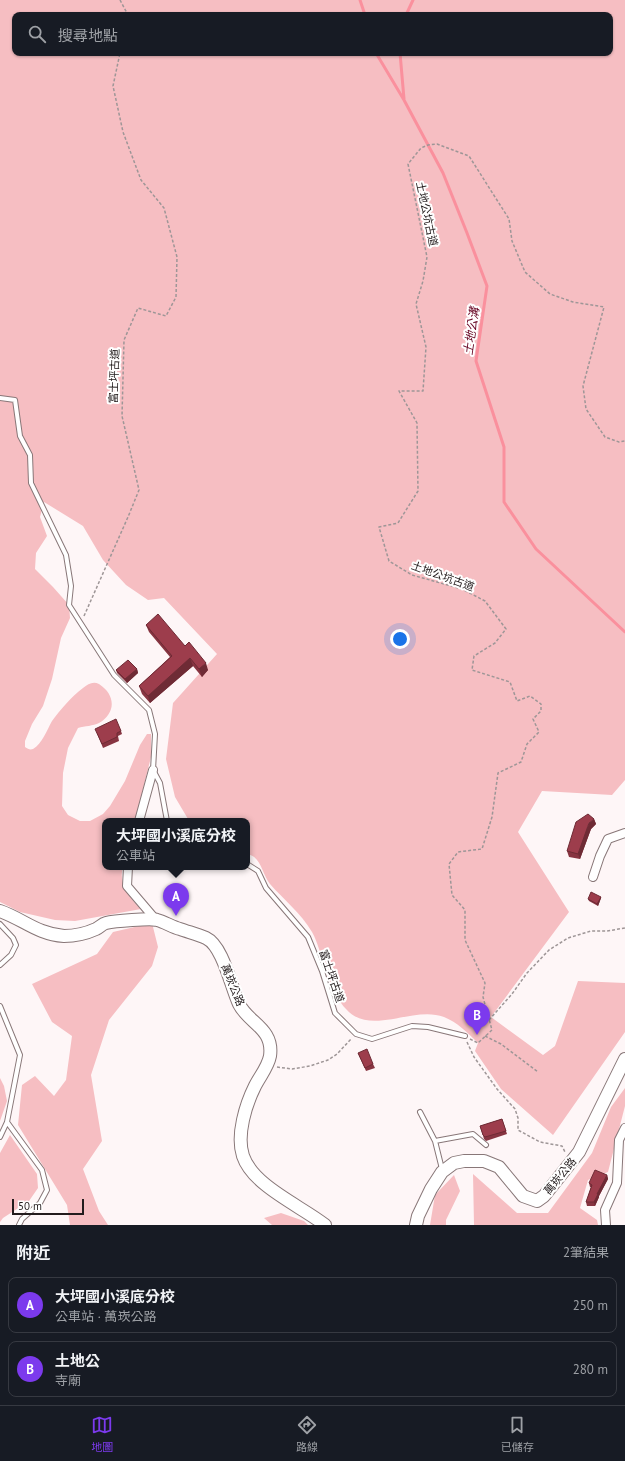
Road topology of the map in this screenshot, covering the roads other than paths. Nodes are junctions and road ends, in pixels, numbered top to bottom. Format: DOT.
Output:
graph roads {
  1 [pos="0,398"];
  2 [pos="153,770"];
  3 [pos="140,818"];
  4 [pos="166,818"];
  5 [pos="625,833"];
  6 [pos="250,866"];
  7 [pos="128,870"];
  8 [pos="593,877"];
  9 [pos="0,911"];
  10 [pos="156,920"];
  11 [pos="0,924"];
  12 [pos="0,965"];
  13 [pos="0,1006"];
  14 [pos="465,1036"];
  15 [pos="625,1059"];
  16 [pos="420,1112"];
  17 [pos="7,1122"];
  18 [pos="625,1128"];
  19 [pos="0,1137"];
  20 [pos="435,1141"];
  21 [pos="486,1144"];
  22 [pos="442,1172"];
  23 [pos="19,1225"];
  24 [pos="325,1225"];
  25 [pos="416,1225"];
  26 [pos="606,1225"];
  1 -- 2 [label="lane"];
  2 -- 3 [label="street"];
  2 -- 4 [label="lane"];
  5 -- 8 [label="street"];
  6 -- 14 [label="lane, 富士坪古道"];
  7 -- 10 [label="street"];
  9 -- 10 [label="street, 萬崁公路"];
  10 -- 24 [label="street, 萬崁公路"];
  11 -- 12 [label="lane"];
  13 -- 17 [label="lane"];
  15 -- 22 [label="street, 萬崁公路"];
  16 -- 20 [label="lane"];
  17 -- 19 [label="lane"];
  17 -- 23 [label="lane"];
  18 -- 26 [label="street"];
  20 -- 21 [label="lane"];
  20 -- 22 [label="lane"];
  22 -- 25 [label="street, 萬崁公路"];
}
